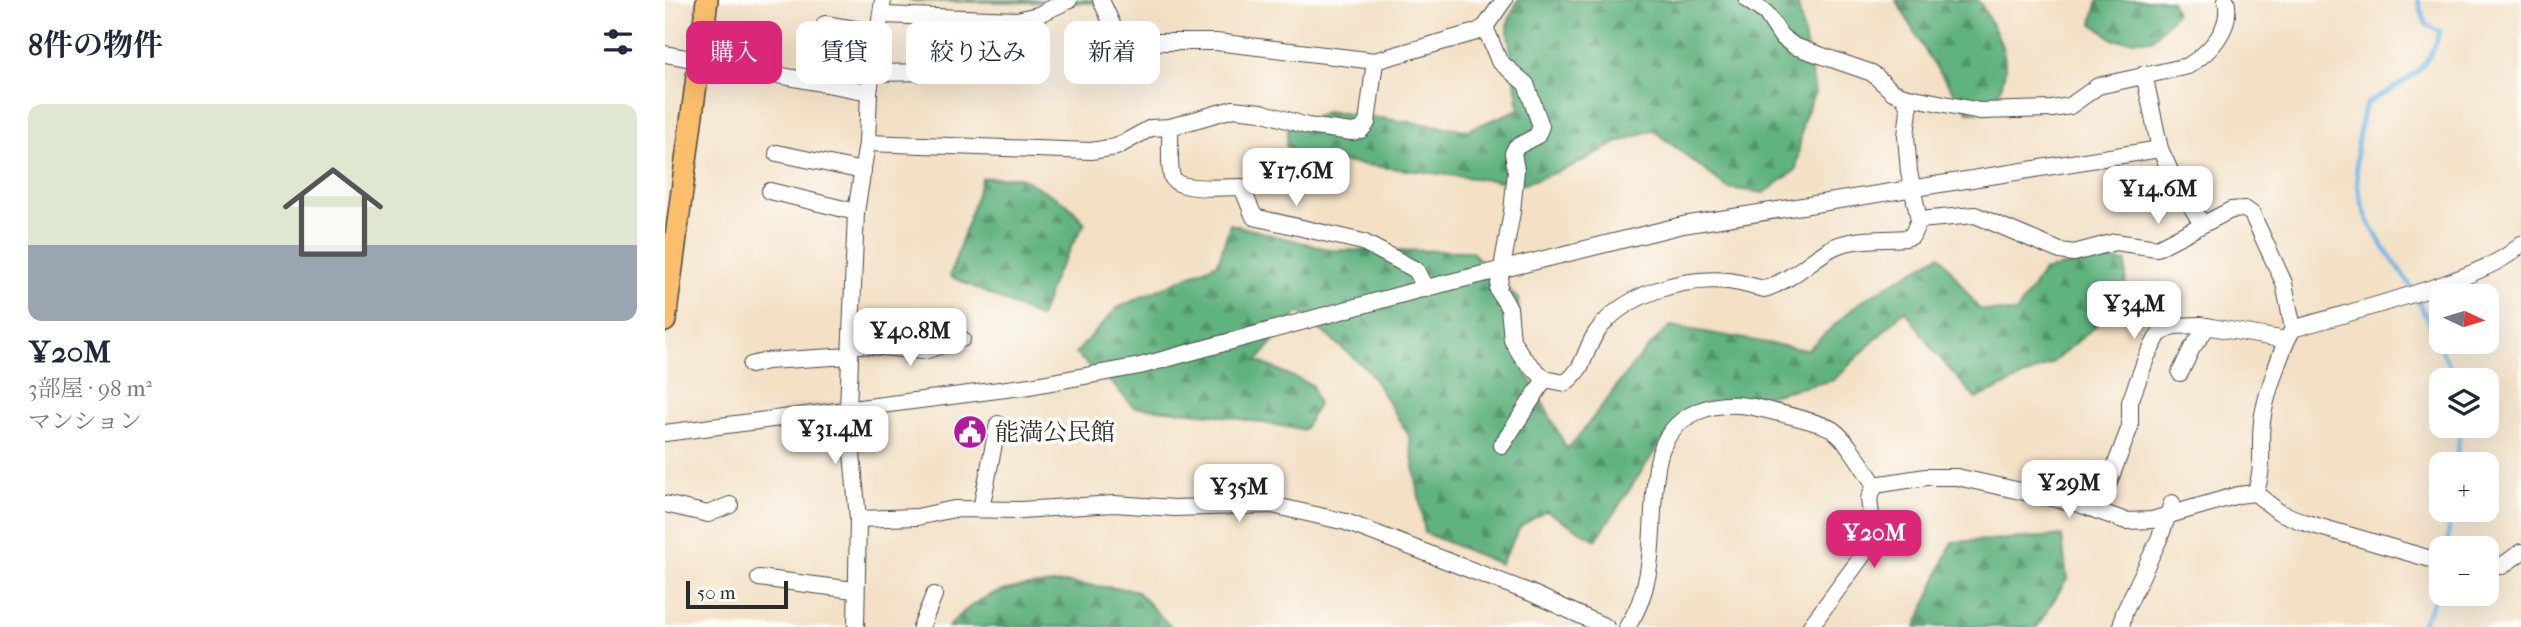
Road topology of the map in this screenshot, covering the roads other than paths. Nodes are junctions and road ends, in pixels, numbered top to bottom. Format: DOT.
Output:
graph roads {
  1 [pos="707,0"];
  2 [pos="1069,0"];
  3 [pos="1101,0"];
  4 [pos="1504,0"];
  5 [pos="1747,0"];
  6 [pos="2227,0"];
  7 [pos="883,7"];
  8 [pos="704,21"];
  9 [pos="1485,27"];
  10 [pos="665,54"];
  11 [pos="686,57"];
  12 [pos="1375,61"];
  13 [pos="2144,74"];
  14 [pos="782,75"];
  15 [pos="695,84"];
  16 [pos="870,84"];
  17 [pos="869,92"];
  18 [pos="1904,96"];
  19 [pos="1170,127"];
  20 [pos="867,143"];
  21 [pos="2160,149"];
  22 [pos="777,153"];
  23 [pos="863,171"];
  24 [pos="1911,187"];
  25 [pos="771,191"];
  26 [pos="856,212"];
  27 [pos="1919,220"];
  28 [pos="2202,224"];
  29 [pos="2521,244"];
  30 [pos="1500,271"];
  31 [pos="1426,289"];
  32 [pos="665,321"];
  33 [pos="2208,326"];
  34 [pos="2290,334"];
  35 [pos="962,339"];
  36 [pos="850,350"];
  37 [pos="751,365"];
  38 [pos="2181,373"];
  39 [pos="1545,379"];
  40 [pos="848,409"];
  41 [pos="997,424"];
  42 [pos="665,433"];
  43 [pos="1501,445"];
  44 [pos="1875,485"];
  45 [pos="2255,493"];
  46 [pos="665,504"];
  47 [pos="730,505"];
  48 [pos="981,509"];
  49 [pos="2169,510"];
  50 [pos="2098,511"];
  51 [pos="858,519"];
  52 [pos="2521,552"];
  53 [pos="2429,559"];
  54 [pos="2499,566"];
  55 [pos="759,578"];
  56 [pos="854,590"];
  57 [pos="934,596"];
  58 [pos="856,627"];
  59 [pos="921,627"];
  60 [pos="1606,627"];
  61 [pos="1627,627"];
  62 [pos="1810,627"];
  63 [pos="2121,627"];
  1 -- 8 [label="main road"];
  2 -- 7 [label="street"];
  3 -- 12 [label="street"];
  4 -- 9 [label="street"];
  5 -- 18 [label="street"];
  6 -- 13 [label="street"];
  9 -- 12 [label="street"];
  9 -- 30 [label="street"];
  10 -- 11 [label="street"];
  12 -- 19 [label="street"];
  13 -- 18 [label="street"];
  13 -- 21 [label="street"];
  14 -- 17 [label="street"];
  15 -- 32 [label="main road"];
  16 -- 17 [label="street"];
  17 -- 20 [label="street"];
  18 -- 24 [label="street"];
  19 -- 20 [label="street"];
  19 -- 31 [label="street"];
  20 -- 23 [label="street"];
  21 -- 24 [label="street"];
  21 -- 28 [label="street"];
  22 -- 23 [label="street"];
  23 -- 26 [label="street"];
  24 -- 27 [label="street"];
  24 -- 30 [label="street"];
  25 -- 26 [label="street"];
  26 -- 36 [label="street"];
  27 -- 28 [label="street"];
  27 -- 39 [label="street"];
  28 -- 34 [label="street"];
  29 -- 34 [label="street"];
  30 -- 31 [label="street"];
  30 -- 39 [label="street"];
  31 -- 40 [label="street"];
  33 -- 34 [label="street"];
  33 -- 38 [label="street"];
  33 -- 50 [label="street"];
  34 -- 45 [label="street"];
  35 -- 36 [label="street"];
  36 -- 37 [label="street"];
  36 -- 40 [label="street"];
  39 -- 43 [label="street"];
  40 -- 42 [label="street"];
  40 -- 51 [label="street"];
  41 -- 48 [label="street"];
  44 -- 50 [label="street"];
  44 -- 61 [label="street"];
  44 -- 62 [label="street"];
  45 -- 49 [label="street"];
  45 -- 53 [label="street"];
  46 -- 47 [label="street"];
  48 -- 51 [label="street"];
  48 -- 60 [label="street"];
  49 -- 50 [label="street"];
  49 -- 63 [label="street"];
  51 -- 56 [label="street"];
  52 -- 54 [label="street"];
  55 -- 56 [label="street"];
  56 -- 58 [label="street"];
  57 -- 59 [label="street"];
}
